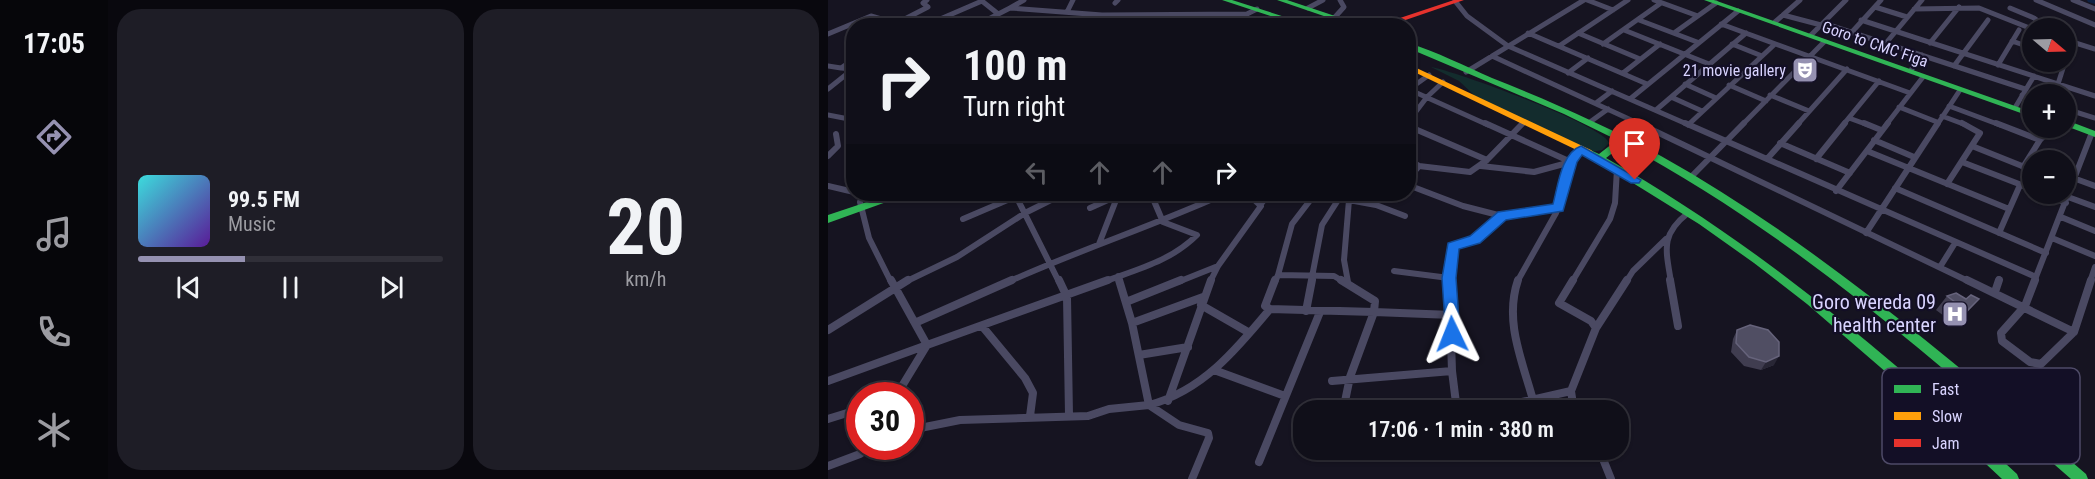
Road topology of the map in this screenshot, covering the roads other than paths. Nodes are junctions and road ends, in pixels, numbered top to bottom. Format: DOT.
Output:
graph roads {
  1 [pos="927,0"];
  2 [pos="1024,0"];
  3 [pos="1073,0"];
  4 [pos="1225,0"];
  5 [pos="1280,0"];
  6 [pos="1323,0"];
  7 [pos="1340,0"];
  8 [pos="1586,0"];
  9 [pos="1628,0"];
  10 [pos="1654,0"];
  11 [pos="1800,0"];
  12 [pos="1846,0"];
  13 [pos="1922,0"];
  14 [pos="1969,0"];
  15 [pos="2036,0"];
  16 [pos="2048,0"];
  17 [pos="2073,0"];
  18 [pos="980,1"];
  19 [pos="1448,1"];
  20 [pos="1712,1"];
  21 [pos="1878,1"];
  22 [pos="1662,3"];
  23 [pos="1875,7"];
  24 [pos="1010,8"];
  25 [pos="1308,8"];
  26 [pos="1959,8"];
  27 [pos="1979,8"];
  28 [pos="2010,8"];
  29 [pos="1914,9"];
  30 [pos="2095,9"];
  31 [pos="1613,10"];
  32 [pos="2058,10"];
  33 [pos="1738,11"];
  34 [pos="1067,12"];
  35 [pos="1252,12"];
  36 [pos="997,13"];
  37 [pos="1698,16"];
  38 [pos="1335,17"];
  39 [pos="1907,17"];
  40 [pos="911,18"];
  41 [pos="942,18"];
  42 [pos="989,18"];
  43 [pos="1240,18"];
  44 [pos="1277,18"];
  45 [pos="1338,18"];
  46 [pos="1390,18"];
  47 [pos="1400,18"];
  48 [pos="2033,18"];
  49 [pos="1779,19"];
  50 [pos="1639,20"];
  51 [pos="1861,20"];
  52 [pos="1988,20"];
  53 [pos="1721,24"];
  54 [pos="1822,24"];
  55 [pos="2022,25"];
  56 [pos="2095,25"];
  57 [pos="846,26"];
  58 [pos="1624,30"];
  59 [pos="2019,30"];
  60 [pos="1852,32"];
  61 [pos="1896,32"];
  62 [pos="1528,33"];
  63 [pos="1578,33"];
  64 [pos="1674,33"];
  65 [pos="1746,33"];
  66 [pos="828,34"];
  67 [pos="1811,35"];
  68 [pos="2012,41"];
  69 [pos="1697,42"];
  70 [pos="1824,42"];
  71 [pos="1930,43"];
  72 [pos="1603,44"];
  73 [pos="1660,44"];
  74 [pos="1732,44"];
  75 [pos="1775,44"];
  76 [pos="1886,44"];
  77 [pos="2022,44"];
  78 [pos="2076,44"];
  79 [pos="1509,46"];
  80 [pos="1559,46"];
  81 [pos="1416,49"];
  82 [pos="2095,49"];
  83 [pos="1684,54"];
  84 [pos="1964,54"];
  85 [pos="1922,55"];
  86 [pos="1492,56"];
  87 [pos="1762,56"];
  88 [pos="1811,56"];
  89 [pos="1588,58"];
  90 [pos="1640,59"];
  91 [pos="1709,64"];
  92 [pos="846,65"];
  93 [pos="1998,65"];
  94 [pos="828,66"];
  95 [pos="1954,66"];
  96 [pos="841,68"];
  97 [pos="846,68"];
  98 [pos="1416,69"];
  99 [pos="1847,69"];
  100 [pos="1911,70"];
  101 [pos="1466,72"];
  102 [pos="2061,72"];
  103 [pos="1568,73"];
  104 [pos="1623,73"];
  105 [pos="846,74"];
  106 [pos="1429,75"];
  107 [pos="2034,76"];
  108 [pos="1923,77"];
  109 [pos="1880,81"];
  110 [pos="1443,82"];
  111 [pos="1416,84"];
  112 [pos="1647,84"];
  113 [pos="1685,84"];
  114 [pos="2029,84"];
  115 [pos="2058,84"];
  116 [pos="1729,85"];
  117 [pos="828,88"];
  118 [pos="1960,90"];
  119 [pos="2076,90"];
  120 [pos="1612,91"];
  121 [pos="2022,91"];
  122 [pos="1416,92"];
  123 [pos="1910,93"];
  124 [pos="2022,96"];
  125 [pos="2095,96"];
  126 [pos="1427,97"];
  127 [pos="1671,97"];
  128 [pos="1716,98"];
  129 [pos="1768,98"];
  130 [pos="1630,99"];
  131 [pos="1596,103"];
  132 [pos="1949,106"];
  133 [pos="2016,106"];
  134 [pos="1899,107"];
  135 [pos="1608,109"];
  136 [pos="2022,109"];
  137 [pos="1656,110"];
  138 [pos="2022,110"];
  139 [pos="1702,111"];
  140 [pos="1809,111"];
  141 [pos="2076,112"];
  142 [pos="1416,113"];
  143 [pos="828,115"];
  144 [pos="1942,116"];
  145 [pos="846,118"];
  146 [pos="1849,118"];
  147 [pos="2095,118"];
  148 [pos="1524,122"];
  149 [pos="1590,122"];
  150 [pos="1937,122"];
  151 [pos="1688,124"];
  152 [pos="1416,128"];
  153 [pos="2076,129"];
  154 [pos="1881,130"];
  155 [pos="1512,133"];
  156 [pos="836,134"];
  157 [pos="2094,135"];
  158 [pos="1623,140"];
  159 [pos="1874,140"];
  160 [pos="2040,140"];
  161 [pos="1727,141"];
  162 [pos="1780,143"];
  163 [pos="1972,146"];
  164 [pos="1581,149"];
  165 [pos="2034,150"];
  166 [pos="1867,151"];
  167 [pos="828,156"];
  168 [pos="1712,157"];
  169 [pos="1914,157"];
  170 [pos="1600,158"];
  171 [pos="1767,159"];
  172 [pos="1816,159"];
  173 [pos="1487,160"];
  174 [pos="1571,162"];
  175 [pos="1962,162"];
  176 [pos="1416,164"];
  177 [pos="1419,166"];
  178 [pos="1480,166"];
  179 [pos="2022,167"];
  180 [pos="1907,168"];
  181 [pos="1617,169"];
  182 [pos="1416,170"];
  183 [pos="1850,173"];
  184 [pos="1690,178"];
  185 [pos="2076,180"];
  186 [pos="2076,182"];
  187 [pos="1947,184"];
  188 [pos="2020,184"];
  189 [pos="828,186"];
  190 [pos="2095,186"];
  191 [pos="1416,188"];
  192 [pos="1895,188"];
  193 [pos="1836,191"];
  194 [pos="846,194"];
  195 [pos="854,201"];
  196 [pos="855,201"];
  197 [pos="859,201"];
  198 [pos="1003,201"];
  199 [pos="1019,201"];
  200 [pos="1049,201"];
  201 [pos="1105,201"];
  202 [pos="1117,201"];
  203 [pos="1154,201"];
  204 [pos="1209,201"];
  205 [pos="1257,201"];
  206 [pos="1263,201"];
  207 [pos="1310,201"];
  208 [pos="1333,201"];
  209 [pos="1349,201"];
  210 [pos="1354,201"];
  211 [pos="2076,202"];
  212 [pos="1261,204"];
  213 [pos="2066,204"];
  214 [pos="2095,207"];
  215 [pos="1090,208"];
  216 [pos="1559,208"];
  217 [pos="2009,209"];
  218 [pos="1881,211"];
  219 [pos="1025,213"];
  220 [pos="1688,213"];
  221 [pos="828,214"];
  222 [pos="1405,216"];
  223 [pos="1502,216"];
  224 [pos="2061,217"];
  225 [pos="828,219"];
  226 [pos="963,219"];
  227 [pos="1164,222"];
  228 [pos="2095,231"];
  229 [pos="1866,233"];
  230 [pos="1999,233"];
  231 [pos="2052,238"];
  232 [pos="1666,239"];
  233 [pos="1955,243"];
  234 [pos="1099,244"];
  235 [pos="2046,253"];
  236 [pos="2095,256"];
  237 [pos="1051,263"];
  238 [pos="1218,266"];
  239 [pos="1940,267"];
  240 [pos="2095,267"];
  241 [pos="1395,271"];
  242 [pos="1312,274"];
  243 [pos="1278,275"];
  244 [pos="1118,276"];
  245 [pos="1449,278"];
  246 [pos="2036,278"];
  247 [pos="1999,279"];
  248 [pos="1348,282"];
  249 [pos="894,287"];
  250 [pos="1995,292"];
  251 [pos="1067,297"];
  252 [pos="1202,301"];
  253 [pos="1126,302"];
  254 [pos="2025,306"];
  255 [pos="1270,309"];
  256 [pos="1306,311"];
  257 [pos="1320,312"];
  258 [pos="1374,313"];
  259 [pos="1452,315"];
  260 [pos="917,322"];
  261 [pos="1132,323"];
  262 [pos="982,326"];
  263 [pos="1678,326"];
  264 [pos="1596,328"];
  265 [pos="828,330"];
  266 [pos="1248,332"];
  267 [pos="2074,332"];
  268 [pos="927,345"];
  269 [pos="1188,347"];
  270 [pos="1139,355"];
  271 [pos="1890,368"];
  272 [pos="1954,368"];
  273 [pos="1214,370"];
  274 [pos="1452,371"];
  275 [pos="1350,377"];
  276 [pos="828,378"];
  277 [pos="1332,381"];
  278 [pos="905,382"];
  279 [pos="1572,391"];
  280 [pos="1285,396"];
  281 [pos="1345,400"];
  282 [pos="1456,400"];
  283 [pos="1533,400"];
  284 [pos="1573,400"];
  285 [pos="1167,402"];
  286 [pos="1149,405"];
  287 [pos="846,413"];
  288 [pos="1069,415"];
  289 [pos="1030,416"];
  290 [pos="828,419"];
  291 [pos="924,426"];
  292 [pos="846,458"];
  293 [pos="1603,460"];
  294 [pos="1259,462"];
  295 [pos="1996,464"];
  296 [pos="2064,464"];
  297 [pos="828,466"];
  298 [pos="1192,479"];
  299 [pos="1611,479"];
  300 [pos="2012,479"];
  301 [pos="2081,479"];
  1 -- 40 [label="street"];
  2 -- 24 [label="street"];
  3 -- 34 [label="street"];
  4 -- 35 [label="main road"];
  5 -- 25 [label="main road"];
  6 -- 25 [label="street"];
  7 -- 38 [label="street"];
  8 -- 31 [label="street"];
  8 -- 62 [label="street"];
  9 -- 31 [label="street"];
  10 -- 22 [label="street"];
  11 -- 49 [label="street"];
  12 -- 54 [label="street"];
  13 -- 29 [label="street"];
  14 -- 27 [label="street"];
  15 -- 32 [label="street"];
  16 -- 32 [label="street"];
  17 -- 30 [label="street"];
  18 -- 36 [label="street"];
  18 -- 41 [label="street"];
  19 -- 46 [label="main road"];
  19 -- 47 [label="main road"];
  19 -- 79 [label="street"];
  20 -- 33 [label="main road, Goro to CMC Figa"];
  20 -- 37 [label="street"];
  20 -- 49 [label="main road"];
  21 -- 23 [label="street"];
  22 -- 37 [label="street"];
  22 -- 50 [label="street"];
  23 -- 39 [label="street"];
  23 -- 51 [label="street"];
  24 -- 34 [label="street"];
  24 -- 36 [label="street"];
  25 -- 38 [label="main road"];
  26 -- 27 [label="street"];
  26 -- 29 [label="street"];
  26 -- 71 [label="street"];
  27 -- 55 [label="street"];
  28 -- 48 [label="street"];
  29 -- 39 [label="street"];
  31 -- 63 [label="street"];
  32 -- 56 [label="street"];
  33 -- 53 [label="street"];
  33 -- 70 [label="main road, Goro to CMC Figa"];
  34 -- 35 [label="street"];
  35 -- 43 [label="street"];
  35 -- 44 [label="main road"];
  36 -- 42 [label="street"];
  37 -- 64 [label="street"];
  38 -- 45 [label="main road"];
  39 -- 61 [label="street"];
  49 -- 54 [label="street"];
  49 -- 67 [label="main road"];
  50 -- 58 [label="street"];
  50 -- 64 [label="street"];
  51 -- 60 [label="street"];
  51 -- 61 [label="street"];
  52 -- 84 [label="street"];
  53 -- 65 [label="street"];
  53 -- 69 [label="street"];
  54 -- 60 [label="street"];
  54 -- 67 [label="street"];
  57 -- 66 [label="street"];
  58 -- 72 [label="street"];
  58 -- 73 [label="street"];
  59 -- 68 [label="street"];
  60 -- 76 [label="street"];
  61 -- 71 [label="street"];
  61 -- 76 [label="street"];
  62 -- 79 [label="street"];
  62 -- 80 [label="street"];
  63 -- 72 [label="street"];
  63 -- 80 [label="street"];
  64 -- 69 [label="street"];
  65 -- 74 [label="street"];
  65 -- 75 [label="street"];
  67 -- 100 [label="main road"];
  68 -- 77 [label="street"];
  68 -- 93 [label="street"];
  69 -- 83 [label="street"];
  70 -- 88 [label="street"];
  70 -- 108 [label="main road, Goro to CMC Figa"];
  71 -- 84 [label="street"];
  72 -- 90 [label="street"];
  73 -- 83 [label="street"];
  73 -- 90 [label="street"];
  74 -- 87 [label="street"];
  74 -- 91 [label="street"];
  75 -- 87 [label="street"];
  75 -- 88 [label="street"];
  76 -- 85 [label="street"];
  78 -- 82 [label="street"];
  79 -- 86 [label="street"];
  79 -- 103 [label="street"];
  80 -- 89 [label="street"];
  81 -- 101 [label="main road"];
  83 -- 91 [label="street"];
  83 -- 112 [label="street"];
  84 -- 93 [label="street"];
  84 -- 95 [label="street"];
  85 -- 95 [label="street"];
  85 -- 100 [label="street"];
  86 -- 101 [label="street"];
  86 -- 131 [label="street"];
  87 -- 116 [label="street"];
  88 -- 99 [label="street"];
  88 -- 129 [label="street"];
  89 -- 103 [label="street"];
  89 -- 104 [label="street"];
  90 -- 104 [label="street"];
  91 -- 113 [label="street"];
  92 -- 96 [label="street"];
  93 -- 107 [label="street"];
  94 -- 96 [label="street"];
  95 -- 121 [label="street"];
  96 -- 97 [label="street"];
  98 -- 106 [label="main road"];
  99 -- 109 [label="street"];
  99 -- 140 [label="street"];
  100 -- 133 [label="main road"];
  101 -- 149 [label="main road"];
  102 -- 115 [label="street"];
  103 -- 120 [label="street"];
  104 -- 112 [label="street"];
  105 -- 117 [label="street"];
  106 -- 110 [label="main road"];
  106 -- 111 [label="street"];
  107 -- 114 [label="street"];
  107 -- 115 [label="street"];
  108 -- 118 [label="main road, Goro to CMC Figa"];
  108 -- 123 [label="street"];
  109 -- 123 [label="street"];
  109 -- 146 [label="street"];
  110 -- 126 [label="street"];
  110 -- 148 [label="main road"];
  112 -- 130 [label="street"];
  113 -- 127 [label="street"];
  113 -- 128 [label="street"];
  116 -- 128 [label="street"];
  116 -- 129 [label="street"];
  118 -- 132 [label="street"];
  118 -- 138 [label="main road, Goro to CMC Figa"];
  119 -- 125 [label="street"];
  120 -- 130 [label="street"];
  120 -- 131 [label="street"];
  122 -- 126 [label="street"];
  123 -- 134 [label="street"];
  124 -- 133 [label="street"];
  126 -- 142 [label="street"];
  126 -- 155 [label="street"];
  127 -- 137 [label="street"];
  127 -- 139 [label="street"];
  128 -- 139 [label="street"];
  129 -- 140 [label="street"];
  129 -- 161 [label="street"];
  130 -- 137 [label="street"];
  131 -- 135 [label="street"];
  132 -- 144 [label="street"];
  132 -- 160 [label="street"];
  133 -- 136 [label="main road"];
  134 -- 150 [label="street"];
  134 -- 154 [label="street"];
  135 -- 149 [label="street"];
  135 -- 168 [label="street"];
  137 -- 151 [label="street"];
  139 -- 151 [label="street"];
  140 -- 162 [label="street"];
  141 -- 147 [label="street"];
  143 -- 145 [label="street"];
  144 -- 150 [label="street"];
  144 -- 163 [label="street"];
  146 -- 154 [label="street"];
  146 -- 172 [label="street"];
  148 -- 155 [label="street"];
  148 -- 164 [label="main road"];
  149 -- 158 [label="main road"];
  150 -- 169 [label="street"];
  151 -- 161 [label="street"];
  152 -- 173 [label="street"];
  153 -- 157 [label="main road"];
  154 -- 159 [label="street"];
  155 -- 173 [label="street"];
  155 -- 174 [label="street"];
  156 -- 167 [label="street"];
  157 -- 185 [label="street"];
  158 -- 170 [label="main road"];
  158 -- 184 [label="main road"];
  159 -- 166 [label="street"];
  159 -- 169 [label="street"];
  160 -- 165 [label="street"];
  161 -- 168 [label="street"];
  161 -- 171 [label="street"];
  162 -- 171 [label="street"];
  162 -- 172 [label="street"];
  163 -- 175 [label="street"];
  163 -- 179 [label="street"];
  164 -- 170 [label="main road"];
  164 -- 174 [label="street"];
  166 -- 180 [label="street"];
  166 -- 183 [label="street"];
  168 -- 184 [label="street"];
  168 -- 229 [label="street"];
  169 -- 180 [label="street"];
  170 -- 181 [label="main road"];
  171 -- 193 [label="street"];
  172 -- 183 [label="street"];
  173 -- 178 [label="street"];
  174 -- 178 [label="street"];
  174 -- 216 [label="street"];
  175 -- 187 [label="street"];
  175 -- 188 [label="street"];
  176 -- 177 [label="street"];
  177 -- 178 [label="street"];
  177 -- 182 [label="street"];
  180 -- 187 [label="street"];
  180 -- 192 [label="street"];
  181 -- 220 [label="main road"];
  181 -- 264 [label="street"];
  183 -- 193 [label="street"];
  184 -- 272 [label="main road"];
  186 -- 190 [label="street"];
  187 -- 217 [label="street"];
  188 -- 217 [label="street"];
  189 -- 194 [label="street"];
  191 -- 223 [label="street"];
  192 -- 218 [label="street"];
  192 -- 230 [label="street"];
  193 -- 218 [label="street"];
  195 -- 221 [label="main road"];
  196 -- 225 [label="main road"];
  197 -- 249 [label="street"];
  198 -- 226 [label="street"];
  199 -- 219 [label="street"];
  200 -- 219 [label="street"];
  201 -- 215 [label="street"];
  202 -- 234 [label="street"];
  203 -- 227 [label="street"];
  204 -- 227 [label="street"];
  205 -- 212 [label="street"];
  206 -- 212 [label="street"];
  207 -- 243 [label="street"];
  208 -- 242 [label="street"];
  209 -- 248 [label="street"];
  210 -- 222 [label="street"];
  211 -- 214 [label="street"];
  212 -- 238 [label="street"];
  213 -- 224 [label="street"];
  216 -- 223 [label="street"];
  216 -- 283 [label="street"];
  217 -- 230 [label="street"];
  218 -- 229 [label="street"];
  218 -- 233 [label="street"];
  219 -- 237 [label="street"];
  219 -- 249 [label="street"];
  220 -- 232 [label="street"];
  220 -- 271 [label="main road"];
  223 -- 245 [label="street"];
  224 -- 228 [label="street"];
  224 -- 231 [label="street"];
  227 -- 234 [label="street"];
  227 -- 244 [label="street"];
  229 -- 239 [label="street"];
  230 -- 235 [label="street"];
  231 -- 235 [label="street"];
  231 -- 236 [label="street"];
  232 -- 263 [label="street"];
  232 -- 264 [label="street"];
  233 -- 239 [label="street"];
  233 -- 246 [label="street"];
  234 -- 237 [label="street"];
  235 -- 246 [label="street"];
  237 -- 251 [label="street"];
  237 -- 260 [label="street"];
  238 -- 252 [label="street"];
  238 -- 253 [label="street"];
  239 -- 250 [label="street"];
  240 -- 267 [label="street"];
  241 -- 245 [label="street"];
  242 -- 243 [label="street"];
  242 -- 248 [label="street"];
  242 -- 256 [label="street"];
  243 -- 255 [label="street"];
  244 -- 251 [label="street"];
  244 -- 253 [label="street"];
  245 -- 259 [label="street"];
  246 -- 254 [label="street"];
  247 -- 250 [label="street"];
  248 -- 258 [label="street"];
  249 -- 260 [label="street"];
  249 -- 265 [label="street"];
  250 -- 254 [label="street"];
  251 -- 262 [label="street"];
  251 -- 288 [label="street"];
  252 -- 261 [label="street"];
  252 -- 266 [label="street"];
  252 -- 269 [label="street"];
  253 -- 261 [label="street"];
  254 -- 267 [label="street"];
  254 -- 267 [label="street"];
  255 -- 256 [label="street"];
  255 -- 266 [label="street"];
  256 -- 257 [label="street"];
  257 -- 258 [label="street"];
  257 -- 280 [label="street"];
  258 -- 259 [label="street"];
  258 -- 275 [label="street"];
  259 -- 274 [label="street"];
  260 -- 268 [label="street"];
  261 -- 270 [label="street"];
  262 -- 268 [label="street"];
  262 -- 289 [label="street"];
  264 -- 279 [label="street"];
  266 -- 273 [label="street"];
  268 -- 276 [label="street"];
  268 -- 278 [label="street"];
  269 -- 270 [label="street"];
  269 -- 285 [label="street"];
  270 -- 286 [label="street"];
  273 -- 280 [label="street"];
  273 -- 285 [label="street"];
  274 -- 275 [label="street"];
  274 -- 282 [label="street"];
  275 -- 277 [label="street"];
  275 -- 281 [label="street"];
  279 -- 283 [label="street"];
  279 -- 284 [label="street"];
  280 -- 294 [label="street"];
  285 -- 286 [label="street"];
  286 -- 288 [label="street"];
  286 -- 298 [label="street"];
  287 -- 290 [label="street"];
  288 -- 289 [label="street"];
  289 -- 291 [label="street"];
  292 -- 297 [label="street"];
  293 -- 299 [label="street"];
  295 -- 300 [label="main road"];
  296 -- 301 [label="main road"];
}
